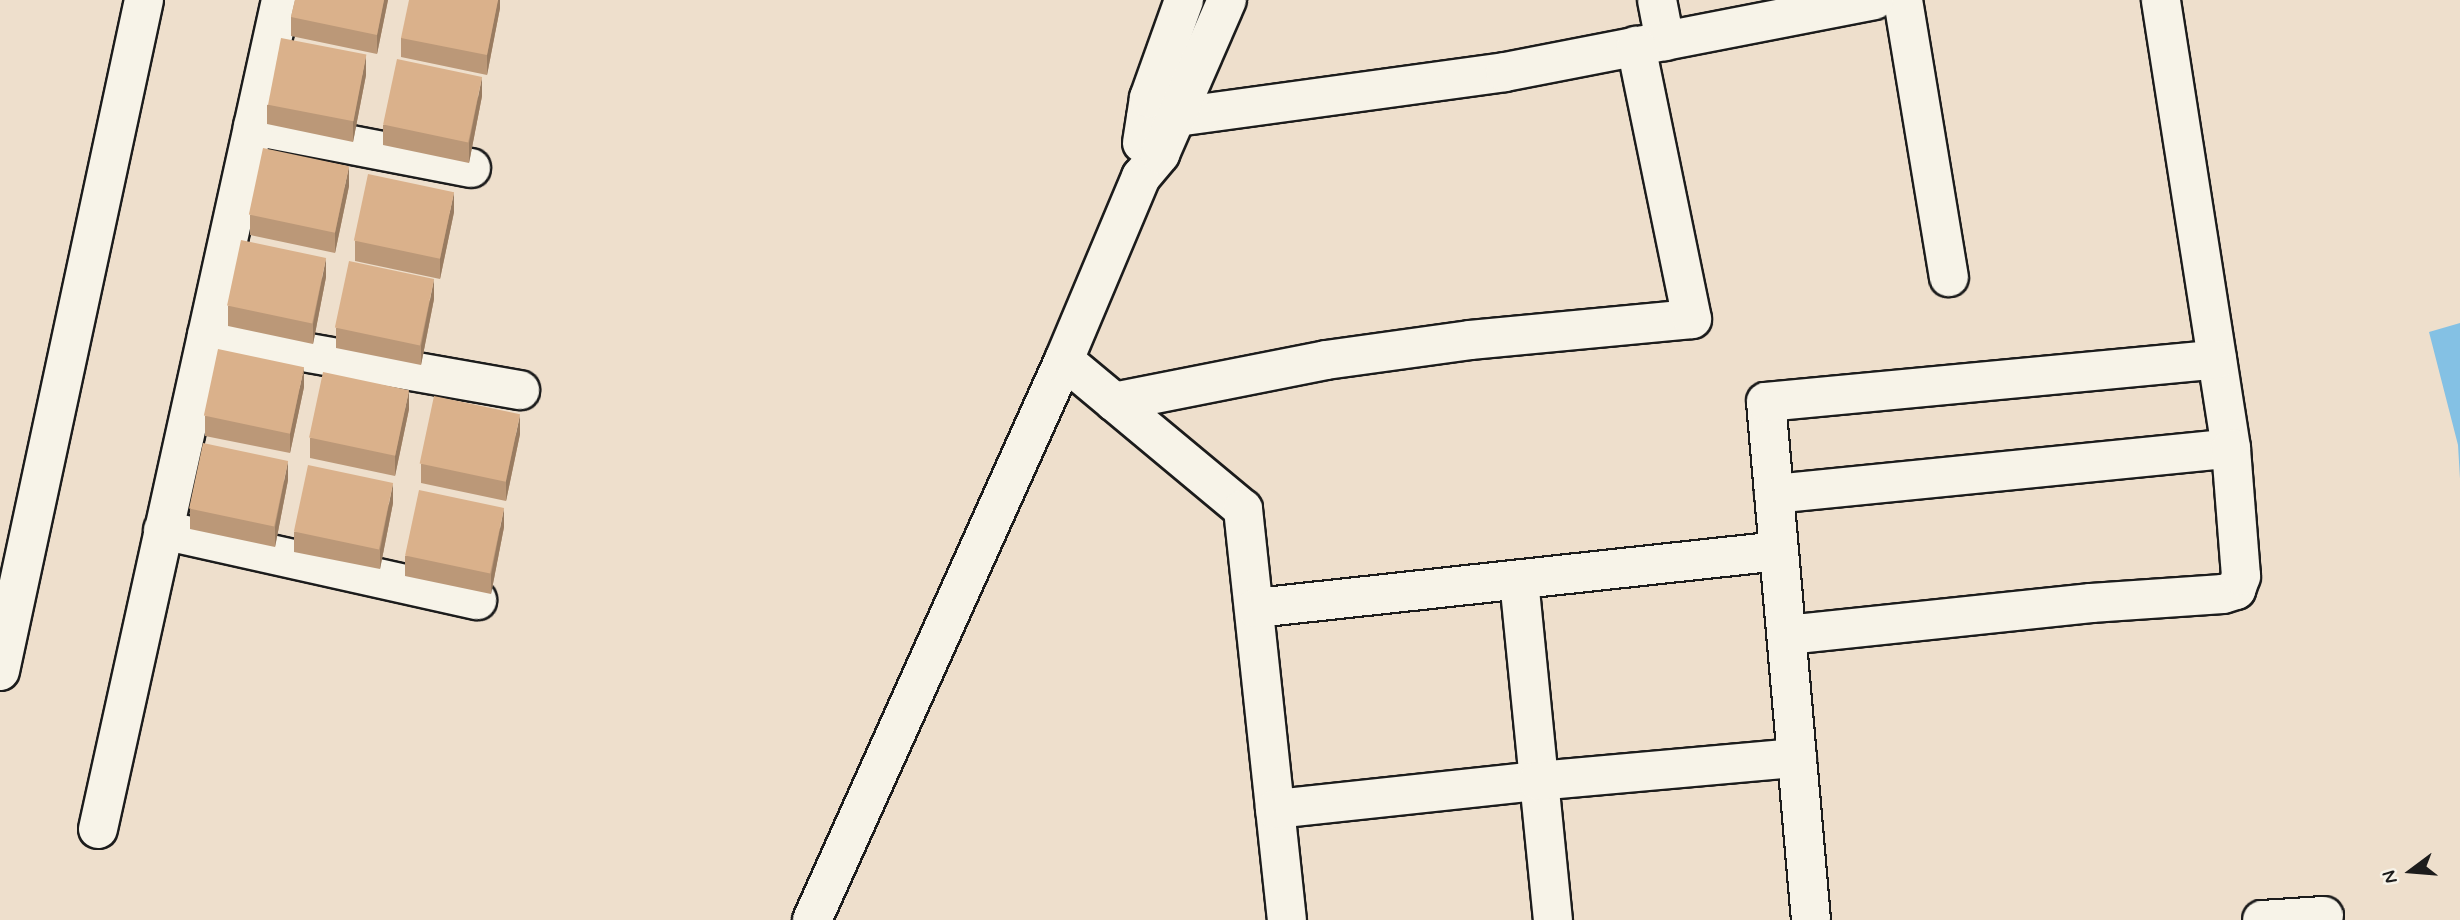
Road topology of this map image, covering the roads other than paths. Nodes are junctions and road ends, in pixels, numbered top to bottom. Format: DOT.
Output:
graph roads {
  1 [pos="144,0"];
  2 [pos="281,0"];
  3 [pos="1184,0"];
  4 [pos="1227,0"];
  5 [pos="1657,0"];
  6 [pos="1874,0"];
  7 [pos="1903,0"];
  8 [pos="2161,0"];
  9 [pos="1651,44"];
  10 [pos="1161,118"];
  11 [pos="253,126"];
  12 [pos="471,168"];
  13 [pos="1949,277"];
  14 [pos="206,335"];
  15 [pos="2217,359"];
  16 [pos="1064,360"];
  17 [pos="520,390"];
  18 [pos="1114,402"];
  19 [pos="2231,447"];
  20 [pos="1774,494"];
  21 [pos="163,530"];
  22 [pos="1779,551"];
  23 [pos="1519,580"];
  24 [pos="477,600"];
  25 [pos="1256,608"];
  26 [pos="1787,635"];
  27 [pos="0,671"];
  28 [pos="1797,758"];
  29 [pos="1538,780"];
  30 [pos="1275,809"];
  31 [pos="98,829"];
  32 [pos="2324,915"];
  33 [pos="812,920"];
  34 [pos="1287,920"];
  35 [pos="1553,920"];
  36 [pos="1811,920"];
  37 [pos="2262,920"];
  1 -- 27 [label="street"];
  2 -- 11 [label="street"];
  3 -- 10 [label="street"];
  4 -- 10 [label="street"];
  5 -- 9 [label="street"];
  6 -- 9 [label="street"];
  7 -- 13 [label="street"];
  8 -- 15 [label="street"];
  9 -- 10 [label="street"];
  9 -- 18 [label="street"];
  10 -- 16 [label="street"];
  11 -- 12 [label="street"];
  11 -- 14 [label="street"];
  14 -- 17 [label="street"];
  14 -- 21 [label="street"];
  15 -- 19 [label="street"];
  15 -- 20 [label="street"];
  16 -- 18 [label="street"];
  16 -- 33 [label="street"];
  18 -- 25 [label="street"];
  19 -- 20 [label="street"];
  19 -- 26 [label="street"];
  20 -- 22 [label="street"];
  21 -- 24 [label="street"];
  21 -- 31 [label="street"];
  22 -- 23 [label="street"];
  22 -- 26 [label="street"];
  23 -- 25 [label="street"];
  23 -- 29 [label="street"];
  25 -- 30 [label="street"];
  26 -- 28 [label="street"];
  28 -- 29 [label="street"];
  28 -- 36 [label="street"];
  29 -- 30 [label="street"];
  29 -- 35 [label="street"];
  30 -- 34 [label="street"];
  32 -- 37 [label="street"];
}
